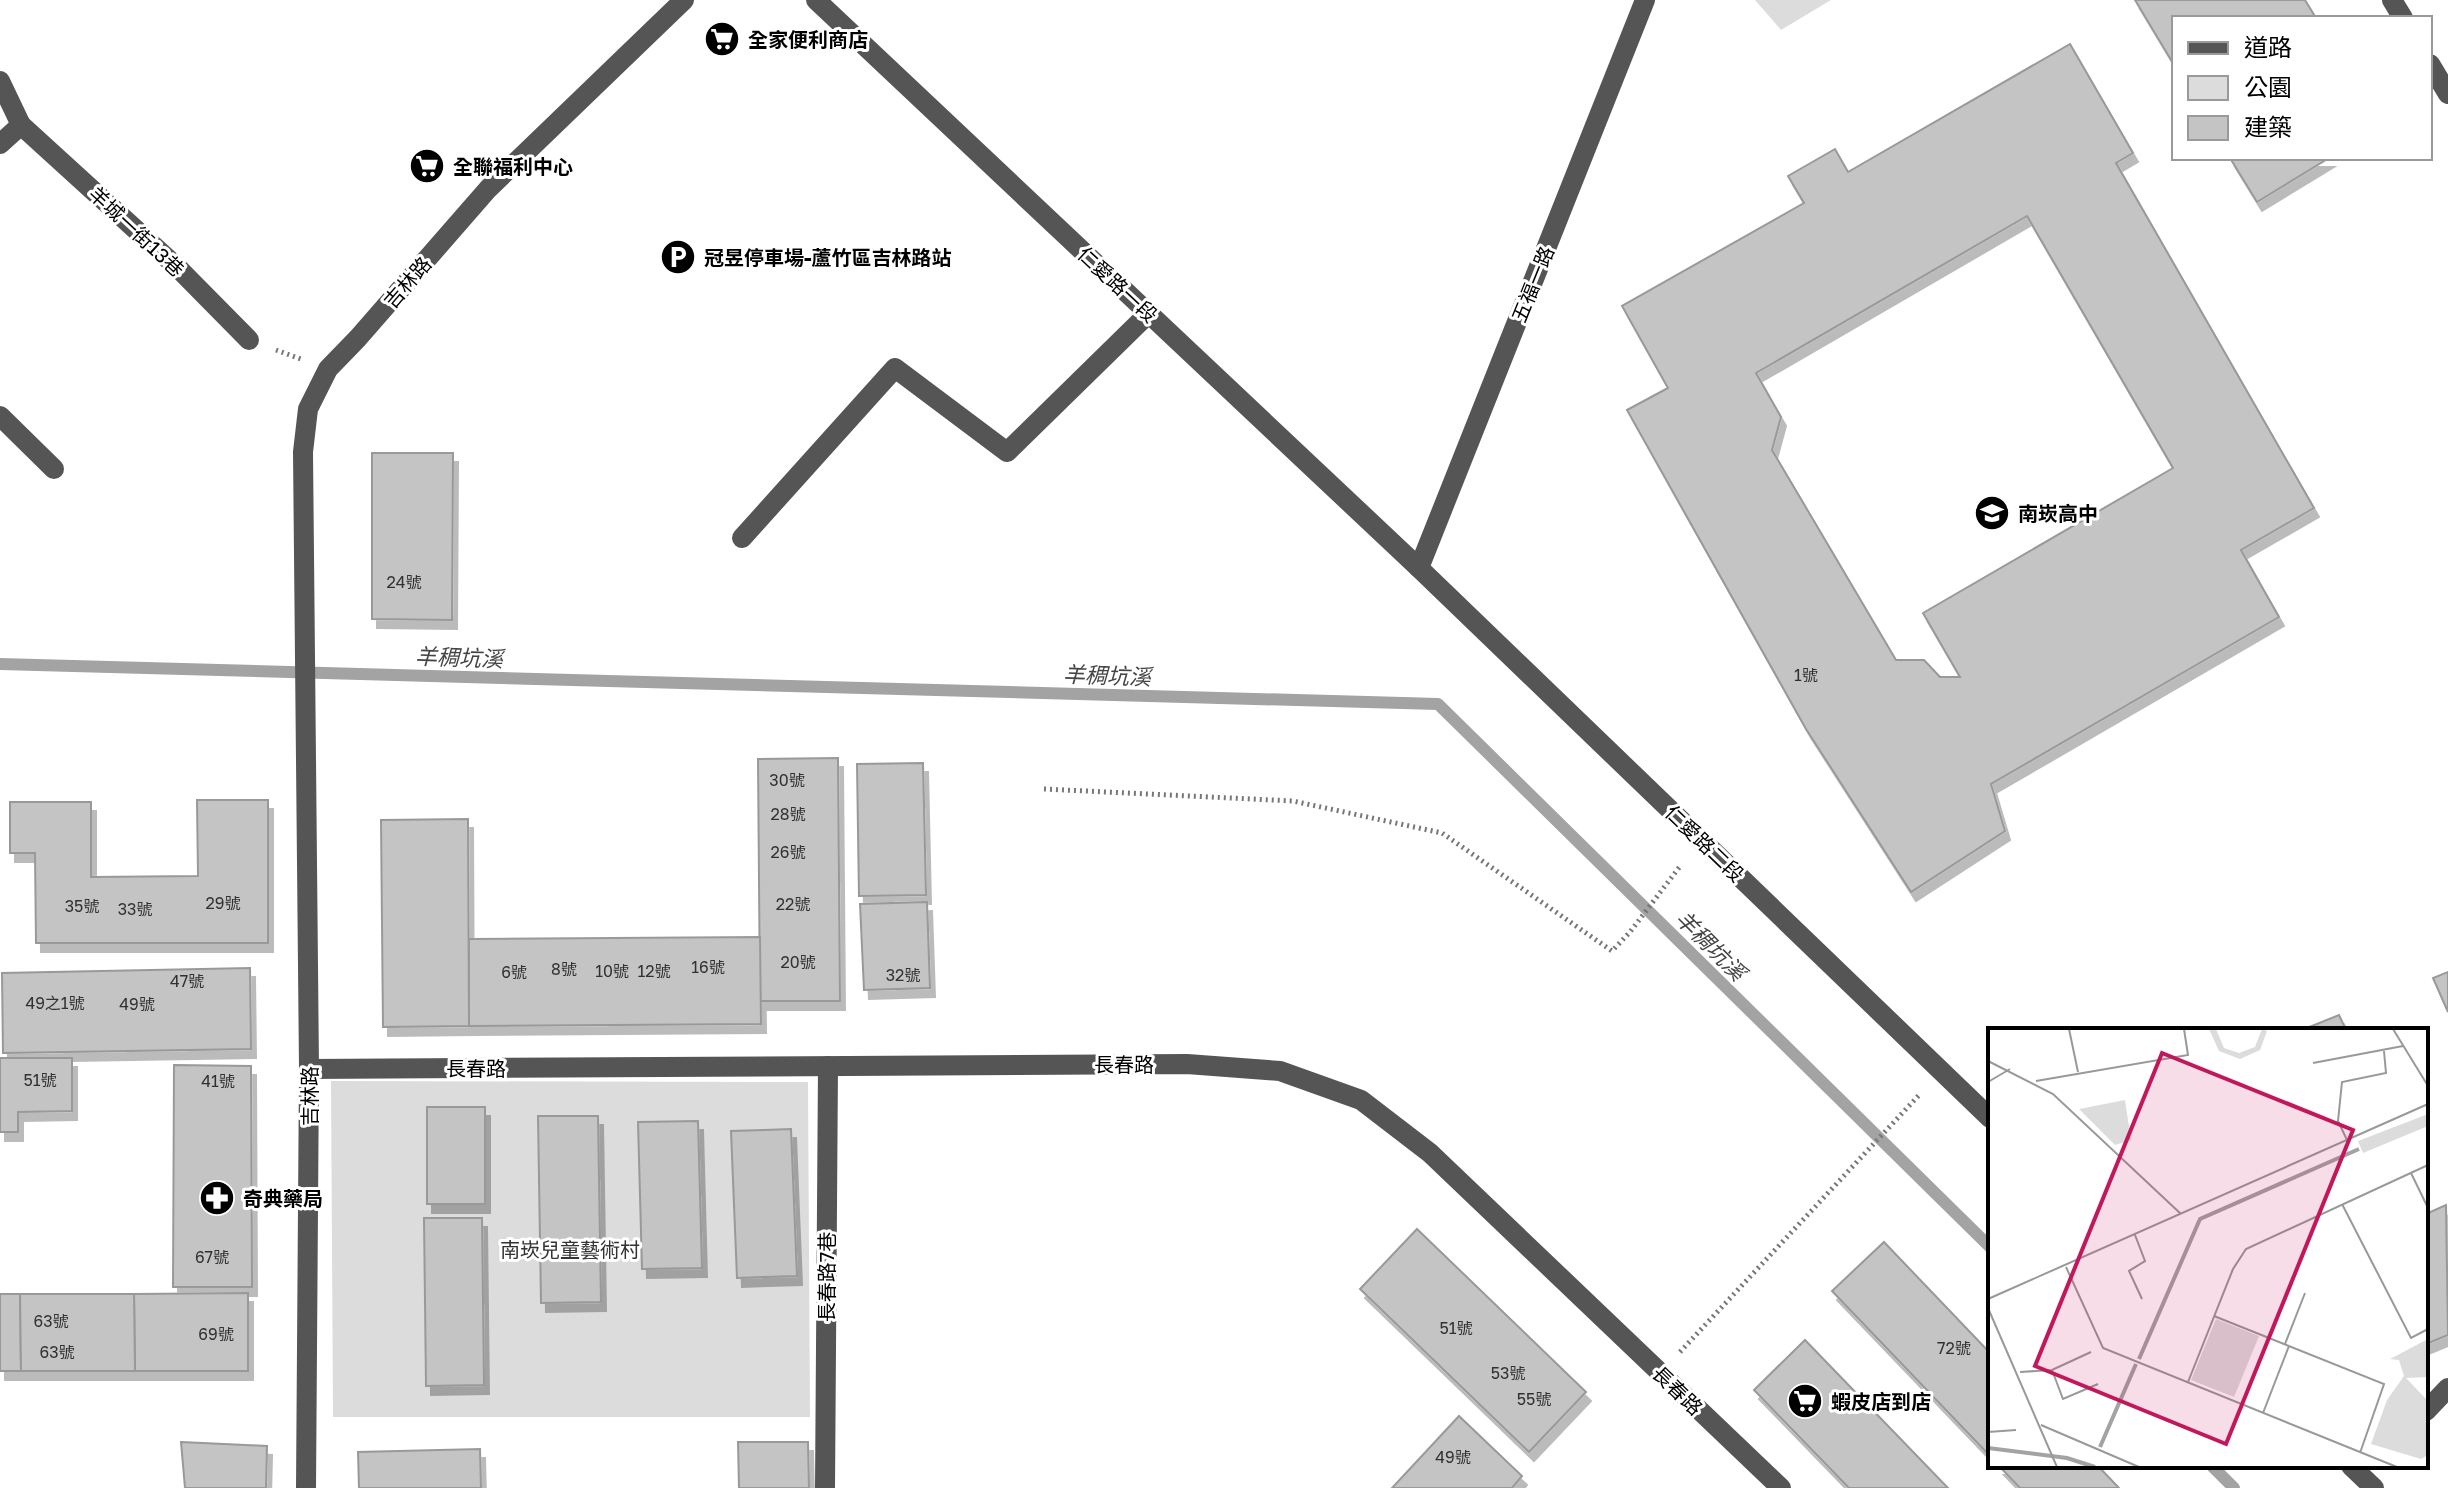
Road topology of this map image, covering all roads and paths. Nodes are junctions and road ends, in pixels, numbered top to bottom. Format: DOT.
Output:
graph roads {
  1 [pos="684,0"];
  2 [pos="816,0"];
  3 [pos="1645,0"];
  4 [pos="2432,67"];
  5 [pos="0,81"];
  6 [pos="2448,94"];
  7 [pos="21,125"];
  8 [pos="0,144"];
  9 [pos="1149,313"];
  10 [pos="249,340"];
  11 [pos="328,369"];
  12 [pos="0,416"];
  13 [pos="54,469"];
  14 [pos="742,538"];
  15 [pos="1419,568"];
  16 [pos="1044,789"];
  17 [pos="1671,879"];
  18 [pos="828,1066"];
  19 [pos="309,1069"];
  20 [pos="1988,1116"];
  21 [pos="1898,1118"];
  22 [pos="1660,1373"];
  23 [pos="2448,1388"];
  24 [pos="2428,1409"];
  25 [pos="306,1488"];
  26 [pos="825,1488"];
  27 [pos="1781,1488"];
  1 -- 11 [label="street, 吉林路"];
  2 -- 9 [label="street, 仁愛路一段"];
  3 -- 15 [label="street, 五福一路"];
  4 -- 6 [label="street"];
  5 -- 7 [label="street"];
  7 -- 8 [label="street"];
  7 -- 10 [label="street, 羊城一街13巷"];
  9 -- 14 [label="street"];
  9 -- 15 [label="street, 仁愛路一段"];
  10 -- 11 [label="path"];
  11 -- 19 [label="street, 吉林路"];
  12 -- 13 [label="street"];
  15 -- 20 [label="street, 仁愛路二段"];
  16 -- 17 [label="path"];
  18 -- 19 [label="street, 長春路"];
  18 -- 22 [label="street, 長春路"];
  18 -- 26 [label="street, 長春路7巷"];
  19 -- 25 [label="street, 吉林路"];
  21 -- 22 [label="path"];
  22 -- 27 [label="street, 長春路"];
  23 -- 24 [label="street"];
}
